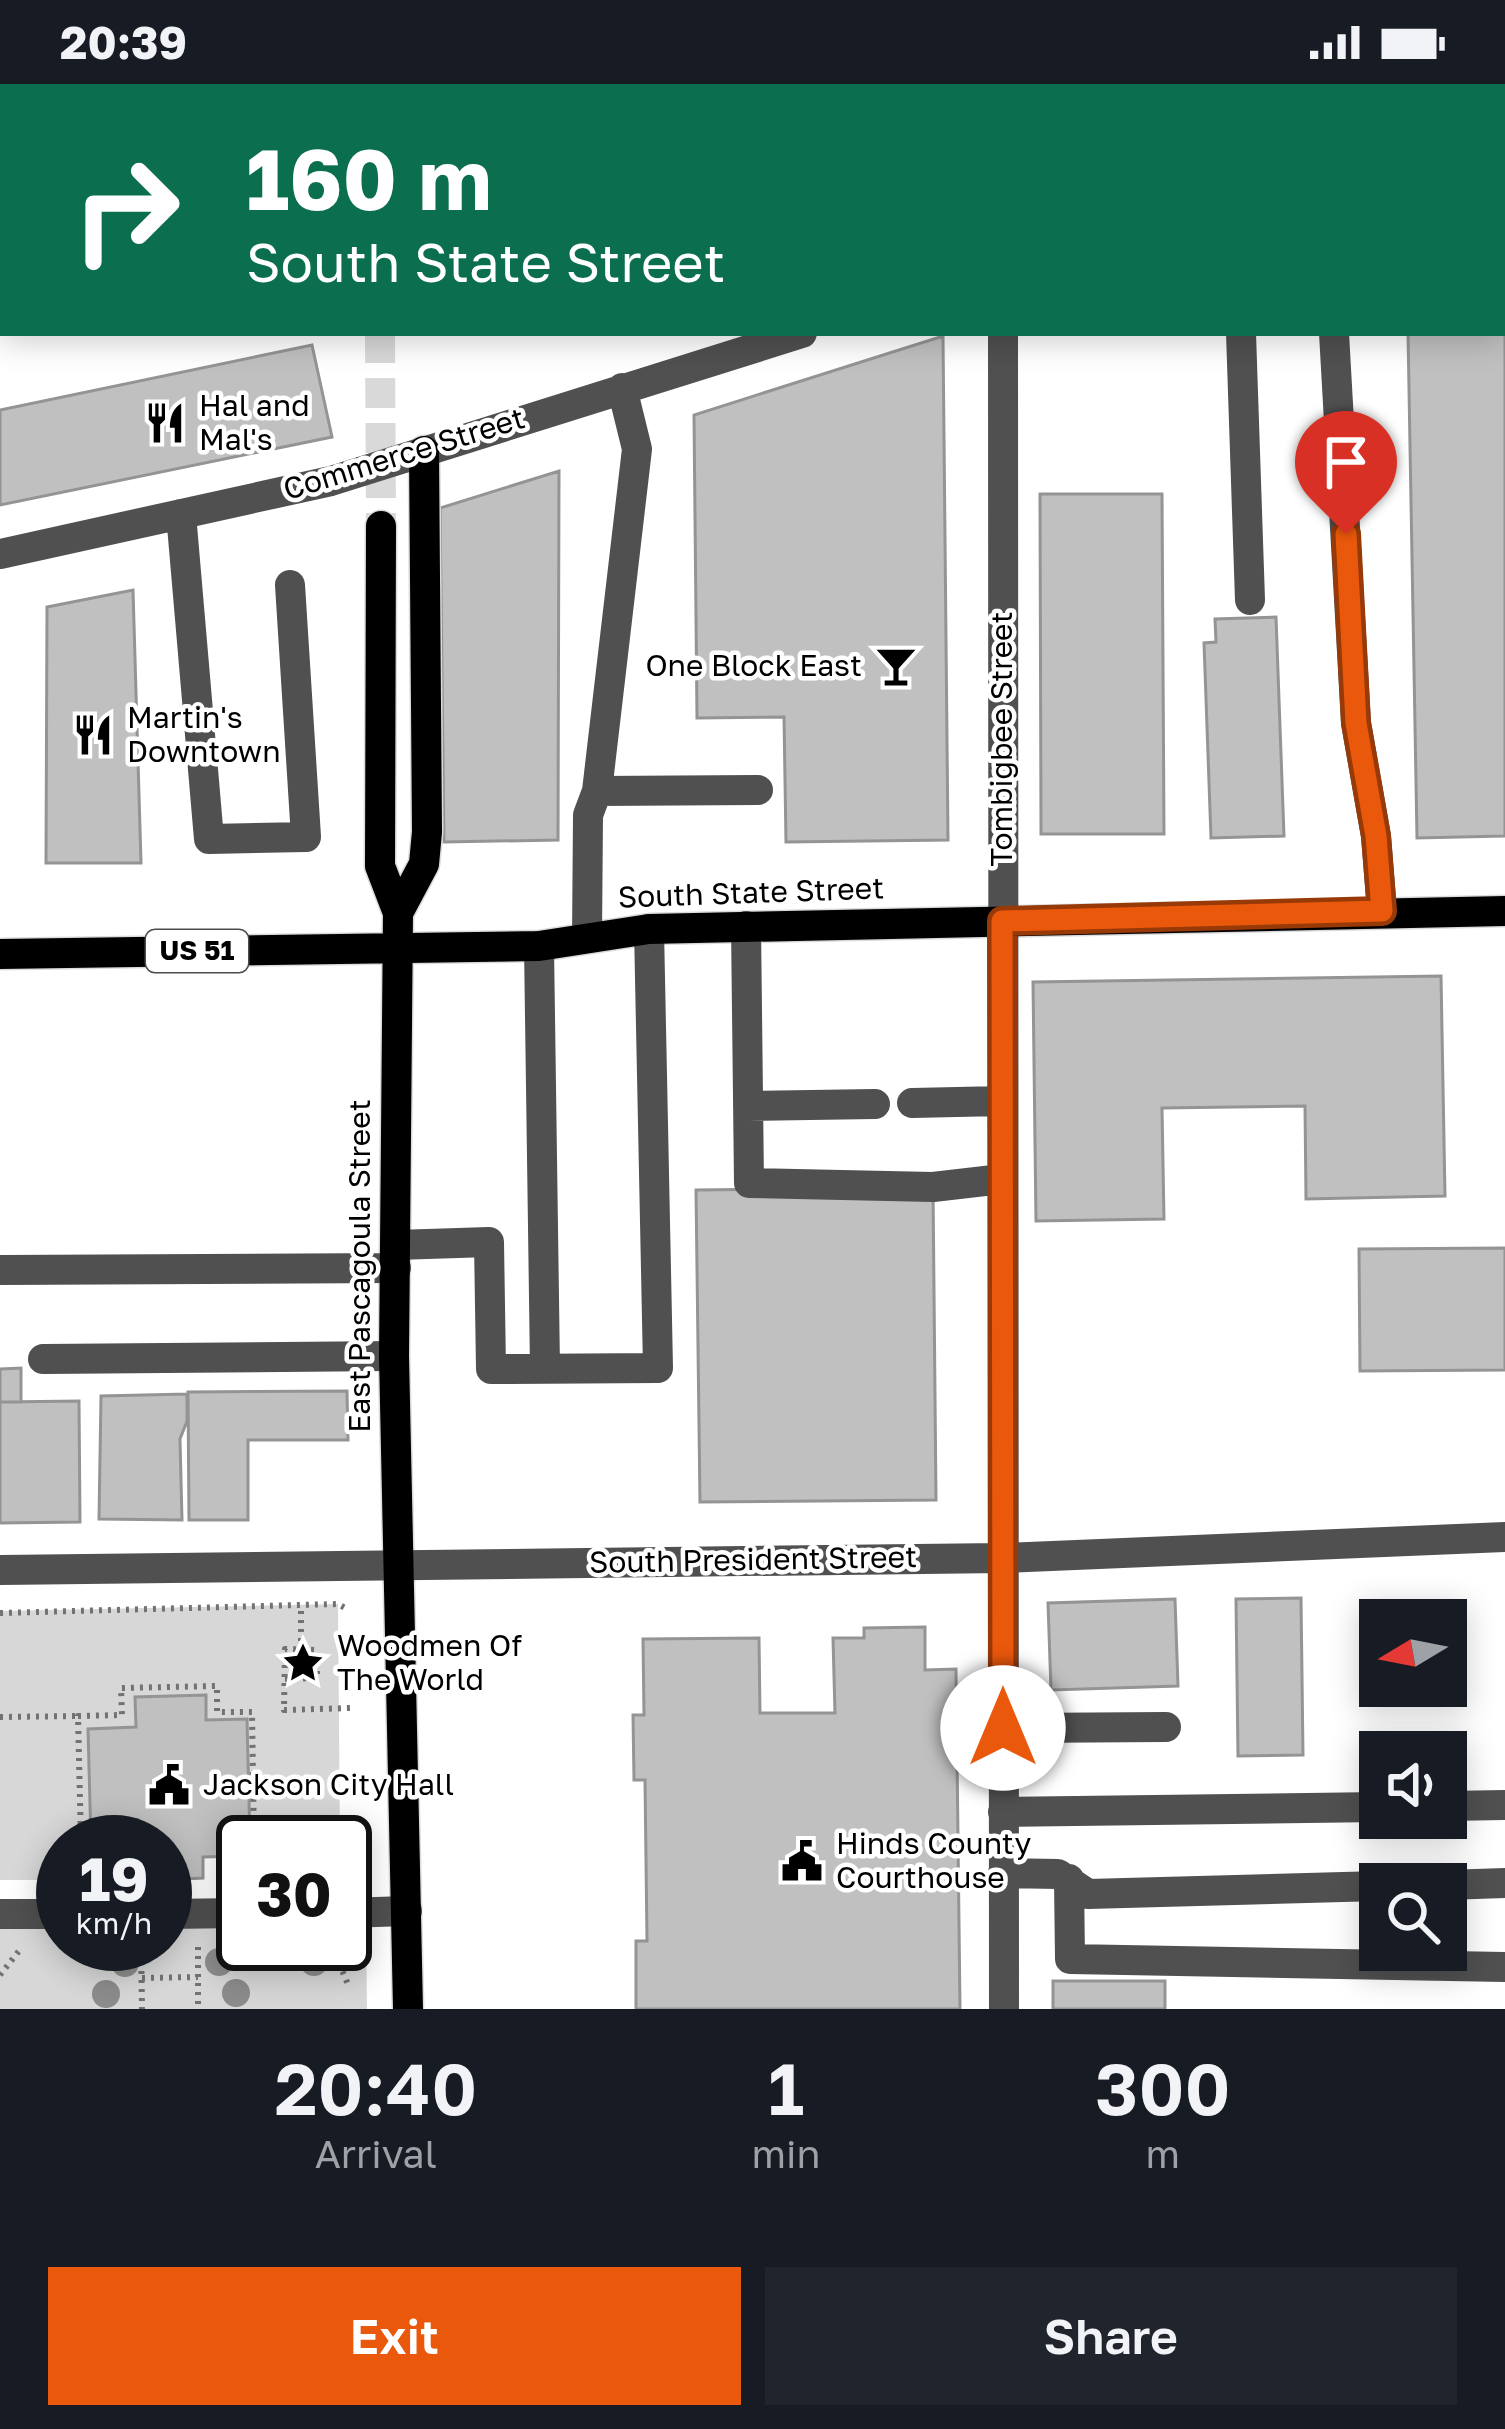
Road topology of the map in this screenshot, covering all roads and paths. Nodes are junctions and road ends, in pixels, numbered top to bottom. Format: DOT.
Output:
graph roads {
  1 [pos="792,336"];
  2 [pos="1003,336"];
  3 [pos="1241,336"];
  4 [pos="1334,336"];
  5 [pos="622,388"];
  6 [pos="424,451"];
  7 [pos="181,514"];
  8 [pos="381,526"];
  9 [pos="0,554"];
  10 [pos="290,585"];
  11 [pos="1250,600"];
  12 [pos="758,790"];
  13 [pos="597,791"];
  14 [pos="1382,911"];
  15 [pos="1505,911"];
  16 [pos="398,914"];
  17 [pos="1002,921"];
  18 [pos="746,926"];
  19 [pos="650,929"];
  20 [pos="587,938"];
  21 [pos="539,946"];
  22 [pos="394,948"];
  23 [pos="0,954"];
  24 [pos="1002,1101"];
  25 [pos="875,1103"];
  26 [pos="912,1103"];
  27 [pos="748,1106"];
  28 [pos="1002,1179"];
  29 [pos="396,1256"];
  30 [pos="0,1270"];
  31 [pos="394,1356"];
  32 [pos="43,1360"];
  33 [pos="545,1368"];
  34 [pos="1505,1537"];
  35 [pos="1002,1558"];
  36 [pos="401,1564"];
  37 [pos="0,1570"];
  38 [pos="301,1606"];
  39 [pos="349,1610"];
  40 [pos="0,1613"];
  41 [pos="301,1650"];
  42 [pos="284,1679"];
  43 [pos="350,1708"];
  44 [pos="79,1716"];
  45 [pos="0,1717"];
  46 [pos="1166,1727"];
  47 [pos="1003,1728"];
  48 [pos="1505,1805"];
  49 [pos="1467,1806"];
  50 [pos="1359,1807"];
  51 [pos="1003,1812"];
  52 [pos="81,1815"];
  53 [pos="254,1815"];
  54 [pos="1003,1873"];
  55 [pos="1069,1879"];
  56 [pos="1505,1883"];
  57 [pos="1467,1884"];
  58 [pos="1359,1887"];
  59 [pos="407,1911"];
  60 [pos="372,1912"];
  61 [pos="0,1914"];
  62 [pos="36,1914"];
  63 [pos="197,1932"];
  64 [pos="32,1941"];
  65 [pos="1505,1967"];
  66 [pos="141,1971"];
  67 [pos="342,1971"];
  68 [pos="0,1975"];
  69 [pos="198,1977"];
  70 [pos="141,1978"];
  71 [pos="349,1987"];
  72 [pos="142,2009"];
  73 [pos="198,2009"];
  74 [pos="409,2009"];
  75 [pos="1004,2009"];
  1 -- 5 [label="street, Commerce Street"];
  2 -- 17 [label="street, Tombigbee Street"];
  3 -- 11 [label="street"];
  4 -- 14 [label="street"];
  5 -- 6 [label="street, Commerce Street"];
  5 -- 13 [label="street"];
  6 -- 7 [label="street, Commerce Street"];
  6 -- 16 [label="main road"];
  7 -- 9 [label="street, Commerce Street"];
  7 -- 10 [label="street"];
  8 -- 16 [label="main road, East Pascagoula Street"];
  12 -- 13 [label="street"];
  13 -- 20 [label="street"];
  14 -- 15 [label="main road, South State Street / US 51"];
  14 -- 17 [label="main road, South State Street / US 51"];
  16 -- 22 [label="main road, East Pascagoula Street"];
  17 -- 18 [label="main road, South State Street / US 51"];
  17 -- 24 [label="street, Tombigbee Street"];
  18 -- 19 [label="main road, South State Street / US 51"];
  18 -- 27 [label="street"];
  19 -- 20 [label="main road, South State Street / US 51"];
  19 -- 33 [label="street"];
  20 -- 21 [label="main road, South State Street / US 51"];
  21 -- 22 [label="main road, South State Street / US 51"];
  21 -- 33 [label="street"];
  22 -- 23 [label="main road, South State Street / US 51"];
  22 -- 29 [label="main road, East Pascagoula Street"];
  24 -- 26 [label="street"];
  24 -- 28 [label="street, Tombigbee Street"];
  25 -- 27 [label="street"];
  27 -- 28 [label="street"];
  28 -- 35 [label="street, Tombigbee Street"];
  29 -- 30 [label="street"];
  29 -- 31 [label="main road, East Pascagoula Street"];
  29 -- 33 [label="street"];
  31 -- 32 [label="street"];
  31 -- 36 [label="main road, East Pascagoula Street"];
  34 -- 35 [label="street, South President Street"];
  35 -- 36 [label="street, South President Street"];
  35 -- 47 [label="street, Tombigbee Street"];
  36 -- 37 [label="street, South President Street"];
  36 -- 59 [label="main road, East Pascagoula Street"];
  38 -- 41 [label="path"];
  39 -- 40 [label="path"];
  41 -- 42 [label="path"];
  41 -- 42 [label="path"];
  42 -- 43 [label="path"];
  44 -- 45 [label="path"];
  44 -- 52 [label="path"];
  44 -- 53 [label="path"];
  46 -- 47 [label="street"];
  47 -- 51 [label="street, Tombigbee Street"];
  48 -- 49 [label="street"];
  50 -- 51 [label="street"];
  51 -- 54 [label="street, Tombigbee Street"];
  54 -- 55 [label="street"];
  54 -- 75 [label="street, Tombigbee Street"];
  55 -- 58 [label="street"];
  55 -- 65 [label="street"];
  56 -- 57 [label="street"];
  59 -- 60 [label="street"];
  59 -- 74 [label="main road, East Pascagoula Street"];
  61 -- 62 [label="street"];
  63 -- 69 [label="path"];
  64 -- 68 [label="path"];
  66 -- 70 [label="path"];
  67 -- 71 [label="path"];
  69 -- 70 [label="path"];
  69 -- 73 [label="path"];
  70 -- 72 [label="path"];
}
